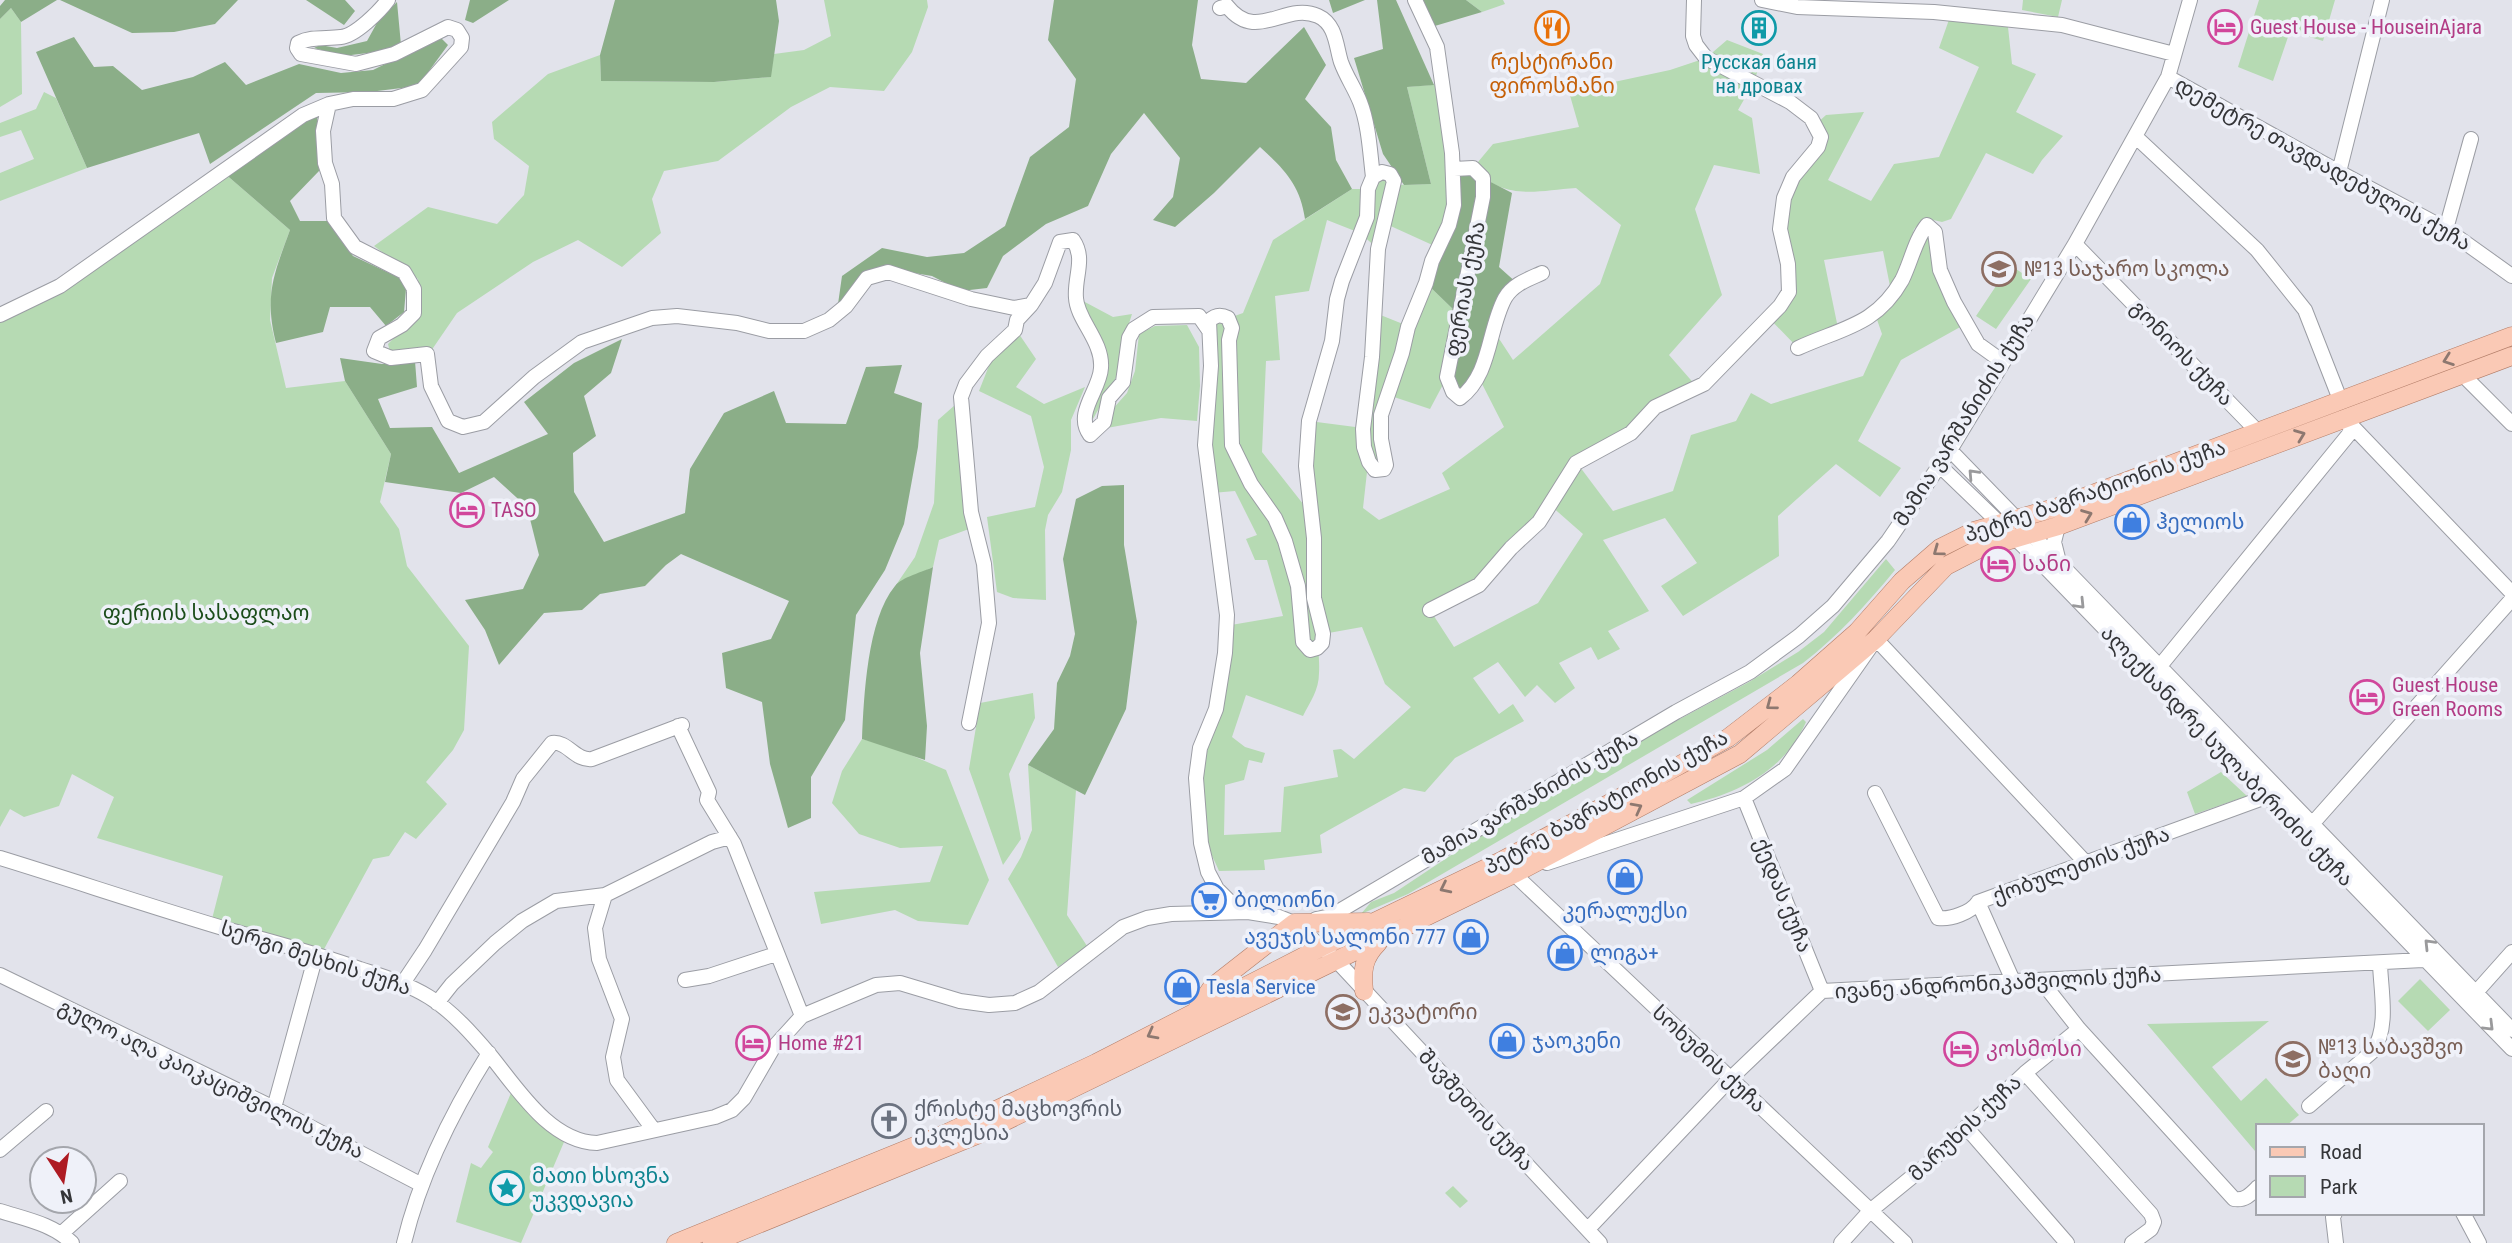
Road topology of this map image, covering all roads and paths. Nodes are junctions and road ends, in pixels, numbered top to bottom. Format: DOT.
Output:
graph roads {
  1 [pos="388,0"];
  2 [pos="1415,0"];
  3 [pos="1695,0"];
  4 [pos="1762,0"];
  5 [pos="2190,0"];
  6 [pos="2382,0"];
  7 [pos="1220,8"];
  8 [pos="2174,54"];
  9 [pos="2168,77"];
  10 [pos="329,104"];
  11 [pos="2136,137"];
  12 [pos="2471,139"];
  13 [pos="1454,169"];
  14 [pos="2339,172"];
  15 [pos="1373,177"];
  16 [pos="2446,229"];
  17 [pos="2075,244"];
  18 [pos="1542,273"];
  19 [pos="2512,276"];
  20 [pos="1031,306"];
  21 [pos="0,314"];
  22 [pos="1208,329"];
  23 [pos="2512,336"];
  24 [pos="1798,348"];
  25 [pos="2512,356"];
  26 [pos="2003,362"];
  27 [pos="2463,375"];
  28 [pos="2341,402"];
  29 [pos="2347,424"];
  30 [pos="2512,424"];
  31 [pos="2259,433"];
  32 [pos="1950,450"];
  33 [pos="1940,466"];
  34 [pos="2008,522"];
  35 [pos="2058,526"];
  36 [pos="2022,537"];
  37 [pos="2059,564"];
  38 [pos="2512,593"];
  39 [pos="2512,599"];
  40 [pos="1430,610"];
  41 [pos="1876,639"];
  42 [pos="2160,666"];
  43 [pos="969,723"];
  44 [pos="1875,793"];
  45 [pos="2266,797"];
  46 [pos="1744,798"];
  47 [pos="2313,823"];
  48 [pos="730,836"];
  49 [pos="0,858"];
  50 [pos="2087,864"];
  51 [pos="1514,874"];
  52 [pos="605,895"];
  53 [pos="1978,902"];
  54 [pos="1248,912"];
  55 [pos="1294,923"];
  56 [pos="1380,929"];
  57 [pos="1322,947"];
  58 [pos="2512,952"];
  59 [pos="776,954"];
  60 [pos="316,955"];
  61 [pos="1336,960"];
  62 [pos="2423,960"];
  63 [pos="2379,964"];
  64 [pos="0,975"];
  65 [pos="685,980"];
  66 [pos="2042,982"];
  67 [pos="403,983"];
  68 [pos="2014,983"];
  69 [pos="1364,990"];
  70 [pos="1822,991"];
  71 [pos="2471,998"];
  72 [pos="437,1003"];
  73 [pos="1195,1011"];
  74 [pos="802,1016"];
  75 [pos="2079,1029"];
  76 [pos="2512,1030"];
  77 [pos="2512,1049"];
  78 [pos="489,1053"];
  79 [pos="2025,1073"];
  80 [pos="1731,1078"];
  81 [pos="2309,1106"];
  82 [pos="274,1108"];
  83 [pos="46,1111"];
  84 [pos="1966,1127"];
  85 [pos="653,1129"];
  86 [pos="0,1150"];
  87 [pos="120,1181"];
  88 [pos="422,1185"];
  89 [pos="2256,1189"];
  90 [pos="0,1211"];
  91 [pos="1870,1211"];
  92 [pos="2334,1215"];
  93 [pos="2464,1215"];
  94 [pos="1588,1229"];
  95 [pos="67,1238"];
  96 [pos="404,1243"];
  97 [pos="677,1243"];
  98 [pos="712,1243"];
  99 [pos="1600,1243"];
  100 [pos="1841,1243"];
  101 [pos="1905,1243"];
  102 [pos="2067,1243"];
  103 [pos="2133,1243"];
  104 [pos="2336,1243"];
  105 [pos="2479,1243"];
  1 -- 10 [label="street"];
  2 -- 13 [label="street"];
  3 -- 40 [label="street"];
  4 -- 8 [label="street"];
  5 -- 8 [label="street, მამია ვარშანიძის ქუჩა"];
  6 -- 14 [label="street"];
  7 -- 15 [label="street"];
  8 -- 9 [label="street, მამია ვარშანიძის ქუჩა"];
  9 -- 11 [label="street, მამია ვარშანიძის ქუჩა"];
  9 -- 14 [label="street, დემეტრე თავდადებულის ქუჩა"];
  10 -- 20 [label="street"];
  10 -- 21 [label="street"];
  11 -- 17 [label="street, მამია ვარშანიძის ქუჩა"];
  11 -- 28 [label="street"];
  12 -- 16 [label="street"];
  13 -- 15 [label="street"];
  13 -- 18 [label="street, ფერიას ქუჩა"];
  14 -- 16 [label="street, დემეტრე თავდადებულის ქუჩა"];
  15 -- 22 [label="street"];
  16 -- 19 [label="street, დემეტრე თავდადებულის ქუჩა"];
  17 -- 26 [label="street, მამია ვარშანიძის ქუჩა"];
  17 -- 31 [label="street, გონიოს ქუჩა"];
  20 -- 22 [label="street"];
  20 -- 43 [label="street"];
  22 -- 54 [label="street"];
  23 -- 28 [label="main road, პეტრე ბაგრატიონის ქუჩა, one-way"];
  24 -- 26 [label="street"];
  25 -- 27 [label="main road, პეტრე ბაგრატიონის ქუჩა"];
  26 -- 32 [label="street, მამია ვარშანიძის ქუჩა"];
  27 -- 29 [label="main road, პეტრე ბაგრატიონის ქუჩა"];
  27 -- 30 [label="street"];
  28 -- 31 [label="main road, პეტრე ბაგრატიონის ქუჩა"];
  35 -- 29 [label="main road, პეტრე ბაგრატიონის ქუჩა, one-way"];
  29 -- 38 [label="street"];
  29 -- 42 [label="street"];
  31 -- 34 [label="main road, პეტრე ბაგრატიონის ქუჩა"];
  32 -- 33 [label="street, მამია ვარშანიძის ქუჩა"];
  34 -- 32 [label="street, ალექსანდრე სულაბერიძის ქუჩა, one-way"];
  33 -- 34 [label="street, ალექსანდრე სულაბერიძის ქუჩა"];
  33 -- 55 [label="street, მამია ვარშანიძის ქუჩა"];
  34 -- 36 [label="street, ალექსანდრე სულაბერიძის ქუჩა"];
  34 -- 56 [label="main road, პეტრე ბაგრატიონის ქუჩა, one-way"];
  35 -- 36 [label="main road, პეტრე ბაგრატიონის ქუჩა"];
  35 -- 37 [label="street"];
  36 -- 37 [label="street, ალექსანდრე სულაბერიძის ქუჩა"];
  36 -- 41 [label="main road, პეტრე ბაგრატიონის ქუჩა"];
  36 -- 45 [label="street, ალექსანდრე სულაბერიძის ქუჩა, one-way"];
  37 -- 42 [label="street, ალექსანდრე სულაბერიძის ქუჩა"];
  39 -- 47 [label="street"];
  41 -- 46 [label="street, პეტრე ბაგრატიონის ქუჩა"];
  41 -- 50 [label="street"];
  51 -- 41 [label="main road, პეტრე ბაგრატიონის ქუჩა, one-way"];
  42 -- 47 [label="street, ალექსანდრე სულაბერიძის ქუჩა"];
  44 -- 53 [label="street"];
  45 -- 50 [label="street, ქობულეთის ქუჩა"];
  45 -- 62 [label="street, ალექსანდრე სულაბერიძის ქუჩა"];
  46 -- 51 [label="street, პეტრე ბაგრატიონის ქუჩა"];
  46 -- 70 [label="street, ქედას ქუჩა"];
  71 -- 47 [label="street, ალექსანდრე სულაბერიძის ქუჩა, one-way"];
  48 -- 52 [label="street"];
  48 -- 59 [label="street"];
  48 -- 67 [label="street"];
  49 -- 60 [label="street, სერგი მესხის ქუჩა"];
  50 -- 53 [label="street, ქობულეთის ქუჩა"];
  51 -- 56 [label="main road, პეტრე ბაგრატიონის ქუჩა"];
  51 -- 80 [label="street, სოხუმის ქუჩა"];
  52 -- 72 [label="street"];
  52 -- 85 [label="street"];
  53 -- 68 [label="street, ქობულეთის ქუჩა"];
  54 -- 55 [label="street, სერგი მესხის ქუჩა"];
  54 -- 74 [label="street, სერგი მესხის ქუჩა"];
  55 -- 56 [label="main road"];
  55 -- 57 [label="street, სერგი მესხის ქუჩა"];
  55 -- 73 [label="main road"];
  56 -- 57 [label="main road, პეტრე ბაგრატიონის ქუჩა"];
  56 -- 61 [label="main road, პეტრე ბაგრატიონის ქუჩა"];
  56 -- 69 [label="main road"];
  57 -- 61 [label="street, შავშეთის ქუჩა"];
  57 -- 73 [label="main road, პეტრე ბაგრატიონის ქუჩა"];
  58 -- 71 [label="street"];
  59 -- 65 [label="street"];
  59 -- 74 [label="street"];
  60 -- 67 [label="street, სერგი მესხის ქუჩა"];
  60 -- 82 [label="street"];
  61 -- 69 [label="street, შავშეთის ქუჩა"];
  61 -- 98 [label="main road, პეტრე ბაგრატიონის ქუჩა"];
  62 -- 63 [label="street, ივანე ანდრონიკაშვილის ქუჩა"];
  62 -- 71 [label="street, ალექსანდრე სულაბერიძის ქუჩა"];
  63 -- 66 [label="street, ივანე ანდრონიკაშვილის ქუჩა"];
  63 -- 81 [label="street"];
  64 -- 82 [label="street, გულო აღა კაიკაციშვილის ქუჩა"];
  66 -- 68 [label="street, ივანე ანდრონიკაშვილის ქუჩა"];
  66 -- 75 [label="street"];
  67 -- 72 [label="street, სერგი მესხის ქუჩა"];
  68 -- 70 [label="street, ივანე ანდრონიკაშვილის ქუჩა"];
  69 -- 94 [label="street, შავშეთის ქუჩა"];
  70 -- 80 [label="street, ივანე ანდრონიკაშვილის ქუჩა"];
  71 -- 76 [label="street, ალექსანდრე სულაბერიძის ქუჩა"];
  71 -- 77 [label="street, ალექსანდრე სულაბერიძის ქუჩა, one-way"];
  72 -- 78 [label="street, სერგი მესხის ქუჩა"];
  73 -- 97 [label="main road, პეტრე ბაგრატიონის ქუჩა, one-way"];
  74 -- 85 [label="street, სერგი მესხის ქუჩა"];
  75 -- 79 [label="street, მარუხის ქუჩა"];
  75 -- 89 [label="street"];
  78 -- 85 [label="street, სერგი მესხის ქუჩა"];
  78 -- 88 [label="street"];
  79 -- 84 [label="street, მარუხის ქუჩა"];
  79 -- 103 [label="street"];
  80 -- 91 [label="street, სოხუმის ქუჩა"];
  80 -- 94 [label="street, ივანე ანდრონიკაშვილის ქუჩა"];
  82 -- 88 [label="street, გულო აღა კაიკაციშვილის ქუჩა"];
  83 -- 86 [label="street"];
  84 -- 91 [label="street, მარუხის ქუჩა"];
  84 -- 102 [label="street"];
  87 -- 95 [label="street"];
  88 -- 96 [label="street"];
  90 -- 95 [label="street"];
  91 -- 100 [label="street, მარუხის ქუჩა"];
  91 -- 101 [label="street, სოხუმის ქუჩა"];
  92 -- 104 [label="street"];
  93 -- 105 [label="street"];
  94 -- 99 [label="street, შავშეთის ქუჩა"];
}
